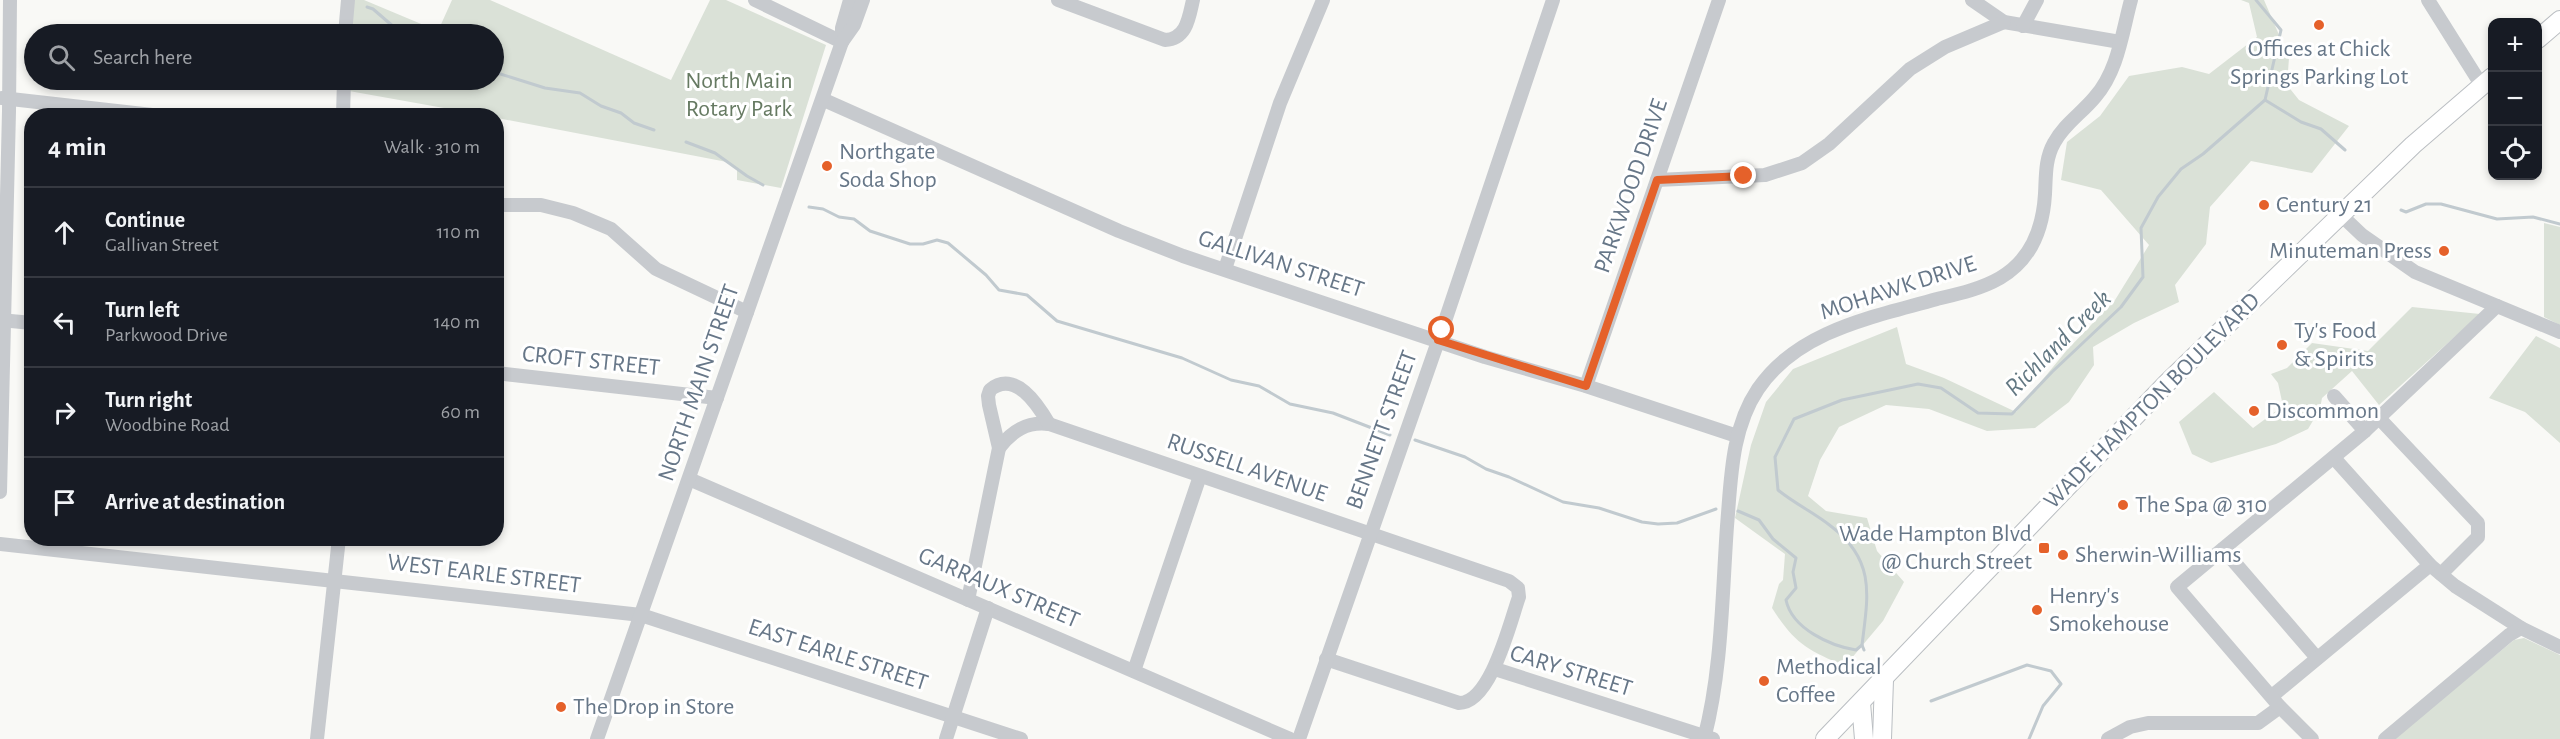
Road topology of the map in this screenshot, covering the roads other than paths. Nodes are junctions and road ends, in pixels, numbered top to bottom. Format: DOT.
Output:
graph roads {
  1 [pos="10,0"];
  2 [pos="348,0"];
  3 [pos="755,0"];
  4 [pos="850,0"];
  5 [pos="863,0"];
  6 [pos="1058,0"];
  7 [pos="1193,0"];
  8 [pos="1323,0"];
  9 [pos="1553,0"];
  10 [pos="1719,0"];
  11 [pos="1972,0"];
  12 [pos="2037,0"];
  13 [pos="2131,0"];
  14 [pos="2428,0"];
  15 [pos="2560,20"];
  16 [pos="2004,22"];
  17 [pos="346,24"];
  18 [pos="2023,26"];
  19 [pos="2542,36"];
  20 [pos="842,42"];
  21 [pos="2120,42"];
  22 [pos="2487,82"];
  23 [pos="344,90"];
  24 [pos="5,99"];
  25 [pos="824,100"];
  26 [pos="88,108"];
  27 [pos="343,108"];
  28 [pos="1657,180"];
  29 [pos="504,205"];
  30 [pos="2341,215"];
  31 [pos="1225,269"];
  32 [pos="2497,306"];
  33 [pos="747,312"];
  34 [pos="2,320"];
  35 [pos="24,322"];
  36 [pos="2560,332"];
  37 [pos="1438,340"];
  38 [pos="504,374"];
  39 [pos="1586,386"];
  40 [pos="2334,396"];
  41 [pos="717,398"];
  42 [pos="2379,418"];
  43 [pos="1048,424"];
  44 [pos="2365,431"];
  45 [pos="1737,436"];
  46 [pos="999,448"];
  47 [pos="2334,458"];
  48 [pos="1200,476"];
  49 [pos="689,479"];
  50 [pos="0,492"];
  51 [pos="1369,535"];
  52 [pos="0,544"];
  53 [pos="338,546"];
  54 [pos="2223,549"];
  55 [pos="2435,569"];
  56 [pos="334,579"];
  57 [pos="968,600"];
  58 [pos="987,608"];
  59 [pos="641,615"];
  60 [pos="2521,628"];
  61 [pos="2560,647"];
  62 [pos="2317,658"];
  63 [pos="1326,659"];
  64 [pos="1495,669"];
  65 [pos="1134,671"];
  66 [pos="1884,680"];
  67 [pos="2276,702"];
  68 [pos="1861,703"];
  69 [pos="953,716"];
  70 [pos="2214,724"];
  71 [pos="1708,738"];
  72 [pos="317,739"];
  73 [pos="597,739"];
  74 [pos="945,739"];
  75 [pos="1021,739"];
  76 [pos="1290,739"];
  77 [pos="1299,739"];
  78 [pos="1825,739"];
  79 [pos="1864,739"];
  80 [pos="1882,739"];
  81 [pos="2108,739"];
  82 [pos="2215,739"];
  83 [pos="2312,739"];
  84 [pos="2385,739"];
  1 -- 24 [label="street"];
  2 -- 17 [label="street"];
  3 -- 20 [label="street"];
  4 -- 20 [label="street, NORTH MAIN STREET"];
  5 -- 20 [label="street, NORTH MAIN STREET"];
  6 -- 7 [label="street"];
  8 -- 31 [label="street"];
  9 -- 37 [label="street, BENNETT STREET"];
  10 -- 28 [label="street, PARKWOOD DRIVE"];
  11 -- 16 [label="street"];
  12 -- 18 [label="street"];
  13 -- 21 [label="street, MOHAWK DRIVE"];
  14 -- 22 [label="street"];
  15 -- 19 [label="main road"];
  16 -- 18 [label="street"];
  16 -- 28 [label="street"];
  18 -- 21 [label="street"];
  20 -- 25 [label="street, NORTH MAIN STREET"];
  21 -- 45 [label="street, MOHAWK DRIVE"];
  22 -- 30 [label="main road, WADE HAMPTON BOULEVARD"];
  23 -- 27 [label="street"];
  24 -- 26 [label="street"];
  24 -- 34 [label="street"];
  25 -- 31 [label="street, GALLIVAN STREET"];
  25 -- 33 [label="street, NORTH MAIN STREET"];
  28 -- 39 [label="street, PARKWOOD DRIVE"];
  29 -- 33 [label="street"];
  30 -- 32 [label="street"];
  30 -- 66 [label="main road, WADE HAMPTON BOULEVARD"];
  31 -- 37 [label="street, GALLIVAN STREET"];
  32 -- 36 [label="street"];
  32 -- 42 [label="street"];
  33 -- 41 [label="street, NORTH MAIN STREET"];
  34 -- 35 [label="street"];
  34 -- 50 [label="street"];
  37 -- 39 [label="street, GALLIVAN STREET"];
  37 -- 51 [label="street, BENNETT STREET"];
  38 -- 41 [label="street, CROFT STREET"];
  39 -- 45 [label="street, GALLIVAN STREET"];
  40 -- 44 [label="street"];
  41 -- 49 [label="street, NORTH MAIN STREET"];
  42 -- 44 [label="street"];
  42 -- 55 [label="street"];
  43 -- 46 [label="street, RUSSELL AVENUE"];
  43 -- 46 [label="street"];
  43 -- 48 [label="street, RUSSELL AVENUE"];
  44 -- 47 [label="street"];
  45 -- 71 [label="street, MOHAWK DRIVE"];
  46 -- 57 [label="street"];
  47 -- 54 [label="street"];
  47 -- 55 [label="street"];
  48 -- 51 [label="street, RUSSELL AVENUE"];
  48 -- 65 [label="street"];
  49 -- 57 [label="street, GARRAUX STREET"];
  49 -- 59 [label="street, NORTH MAIN STREET"];
  51 -- 63 [label="street, BENNETT STREET"];
  51 -- 64 [label="street, RUSSELL AVENUE"];
  52 -- 56 [label="street, WEST EARLE STREET"];
  53 -- 56 [label="street"];
  54 -- 62 [label="street"];
  54 -- 67 [label="street"];
  55 -- 60 [label="street"];
  55 -- 62 [label="street"];
  56 -- 59 [label="street, WEST EARLE STREET"];
  56 -- 72 [label="street"];
  57 -- 58 [label="street, GARRAUX STREET"];
  58 -- 65 [label="street, GARRAUX STREET"];
  58 -- 69 [label="street"];
  59 -- 69 [label="street, EAST EARLE STREET"];
  59 -- 73 [label="street, NORTH MAIN STREET"];
  60 -- 61 [label="street"];
  60 -- 84 [label="street"];
  62 -- 67 [label="street"];
  63 -- 64 [label="street, CARY STREET"];
  63 -- 77 [label="street, BENNETT STREET"];
  64 -- 71 [label="street, CARY STREET"];
  65 -- 76 [label="street, GARRAUX STREET"];
  66 -- 68 [label="main road, WADE HAMPTON BOULEVARD"];
  66 -- 80 [label="main road"];
  67 -- 70 [label="street"];
  67 -- 83 [label="street"];
  68 -- 78 [label="main road, WADE HAMPTON BOULEVARD"];
  68 -- 79 [label="main road"];
  69 -- 74 [label="street"];
  69 -- 75 [label="street, EAST EARLE STREET"];
  70 -- 81 [label="street"];
  70 -- 82 [label="street"];
}
